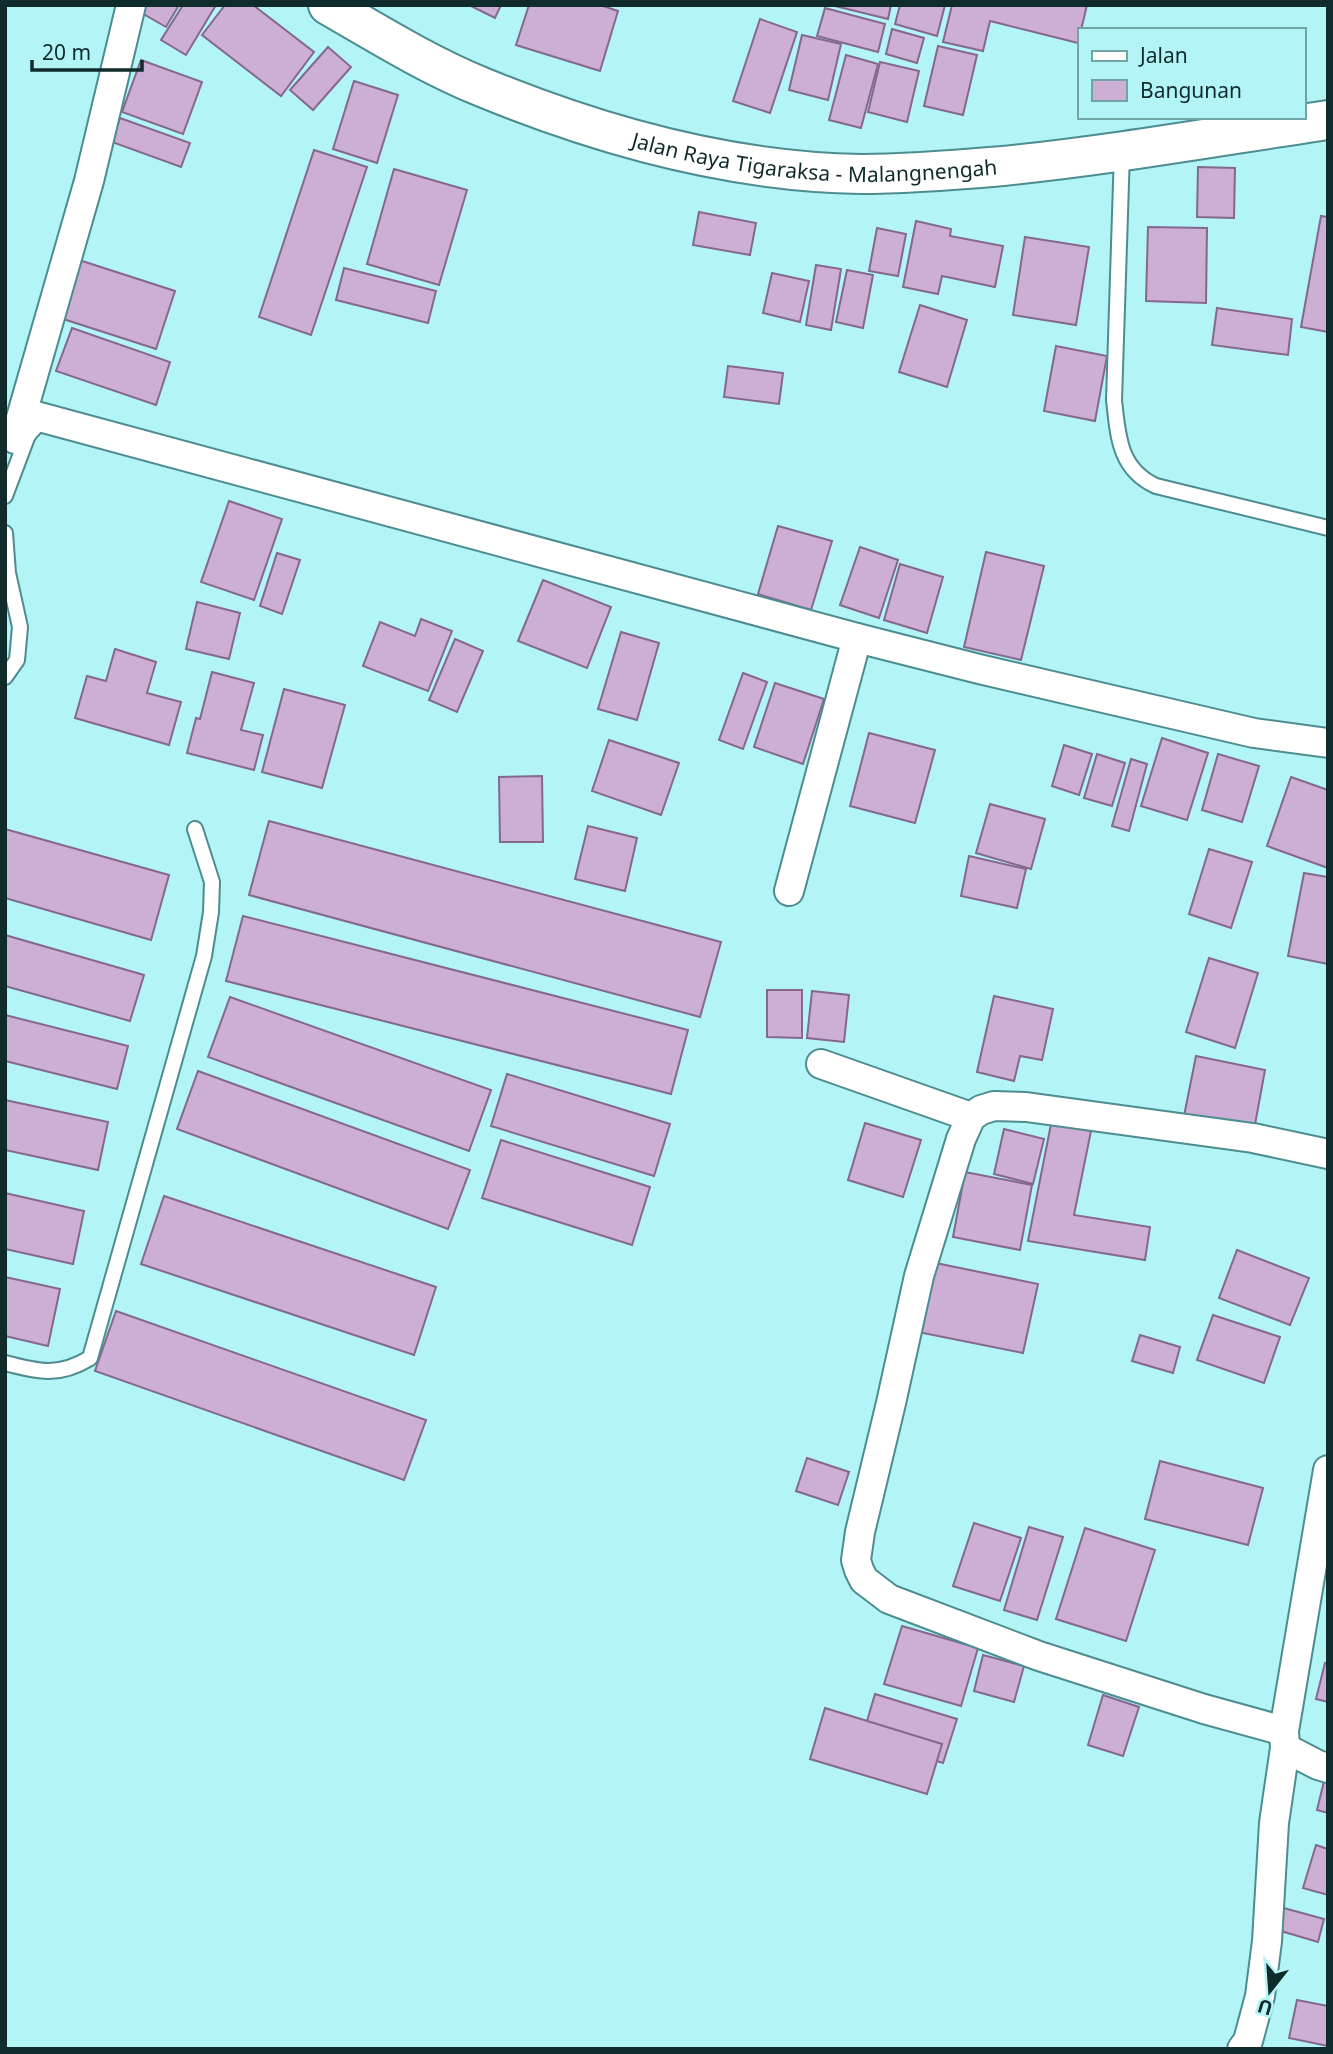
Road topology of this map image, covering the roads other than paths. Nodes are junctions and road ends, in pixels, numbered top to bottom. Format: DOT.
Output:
graph roads {
  1 [pos="131,5"];
  2 [pos="328,5"];
  3 [pos="1328,120"];
  4 [pos="1122,152"];
  5 [pos="36,415"];
  6 [pos="10,437"];
  7 [pos="5,496"];
  8 [pos="1328,528"];
  9 [pos="5,533"];
  10 [pos="857,638"];
  11 [pos="5,677"];
  12 [pos="1328,743"];
  13 [pos="195,829"];
  14 [pos="789,891"];
  15 [pos="821,1063"];
  16 [pos="971,1117"];
  17 [pos="1328,1154"];
  18 [pos="5,1363"];
  19 [pos="1328,1470"];
  20 [pos="1284,1739"];
  21 [pos="1328,1768"];
  22 [pos="1242,2049"];
  1 -- 6 [label="street"];
  2 -- 4 [label="main road, Jalan Raya Tigaraksa - Malangnengah"];
  3 -- 4 [label="main road, Jalan Raya Tigaraksa - Malangnengah"];
  4 -- 8 [label="lane"];
  5 -- 6 [label="street"];
  5 -- 7 [label="lane"];
  5 -- 10 [label="street"];
  9 -- 11 [label="lane"];
  10 -- 12 [label="street"];
  10 -- 14 [label="street"];
  13 -- 18 [label="lane"];
  15 -- 16 [label="street"];
  16 -- 17 [label="street"];
  16 -- 20 [label="street"];
  19 -- 20 [label="street"];
  20 -- 21 [label="street"];
  20 -- 22 [label="street"];
}
